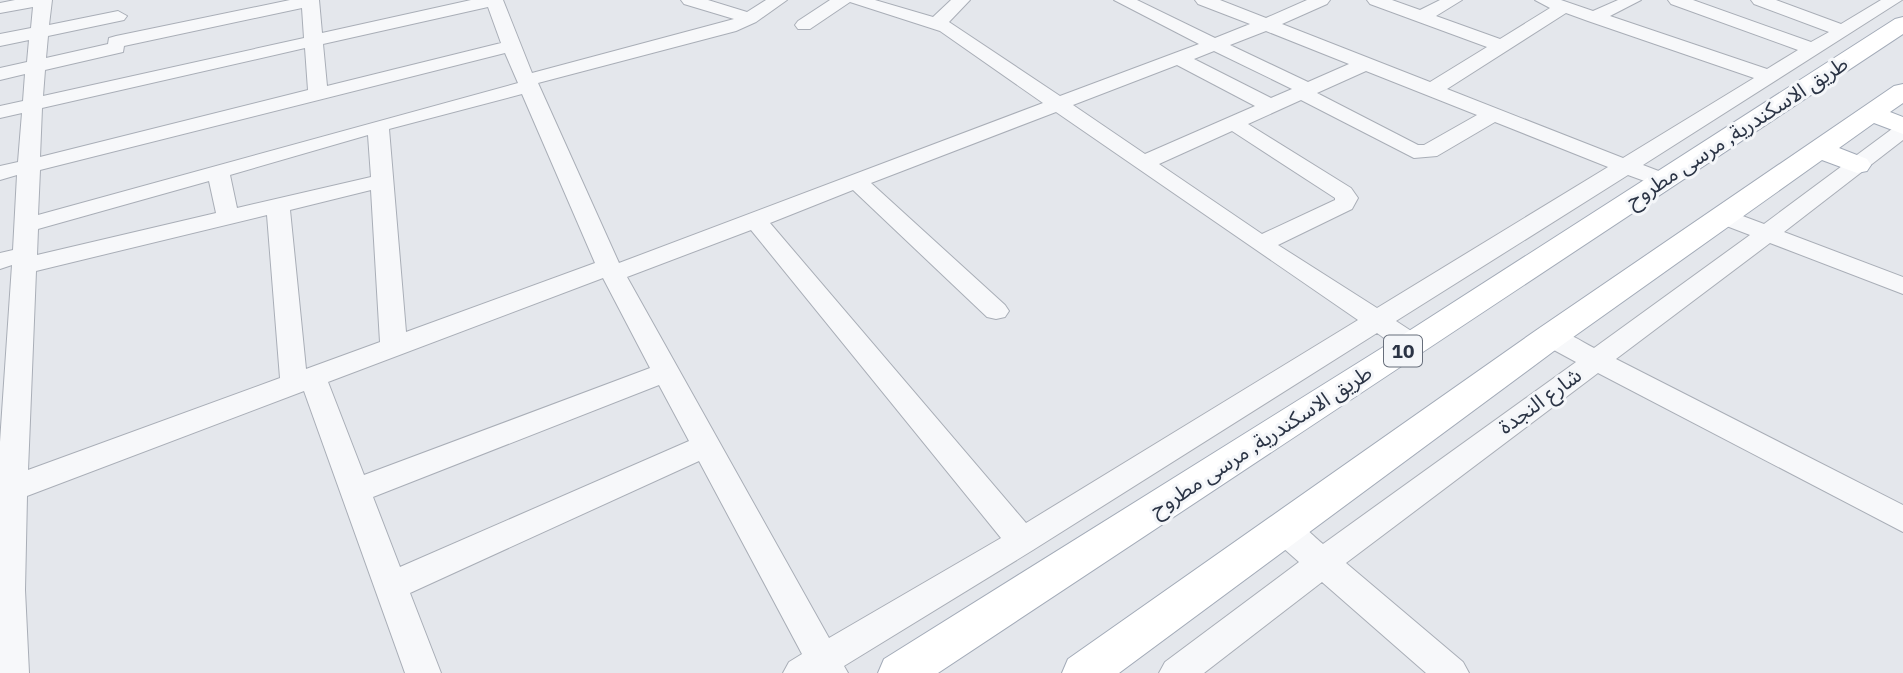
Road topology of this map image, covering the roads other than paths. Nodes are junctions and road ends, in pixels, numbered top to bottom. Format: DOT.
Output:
graph roads {
  1 [pos="246,0"];
  2 [pos="310,0"];
  3 [pos="494,0"];
  4 [pos="690,0"];
  5 [pos="778,0"];
  6 [pos="842,0"];
  7 [pos="857,0"];
  8 [pos="961,0"];
  9 [pos="1123,0"];
  10 [pos="1321,0"];
  11 [pos="1376,0"];
  12 [pos="1453,0"];
  13 [pos="1544,0"];
  14 [pos="1632,0"];
  15 [pos="1716,0"];
  16 [pos="1760,0"];
  17 [pos="1893,0"];
  18 [pos="1207,1"];
  19 [pos="1686,1"];
  20 [pos="1564,7"];
  21 [pos="0,8"];
  22 [pos="1421,17"];
  23 [pos="750,18"];
  24 [pos="1594,18"];
  25 [pos="1165,21"];
  26 [pos="938,23"];
  27 [pos="1265,24"];
  28 [pos="1903,24"];
  29 [pos="804,25"];
  30 [pos="118,26"];
  31 [pos="38,33"];
  32 [pos="0,40"];
  33 [pos="312,41"];
  34 [pos="1836,43"];
  35 [pos="1213,44"];
  36 [pos="511,46"];
  37 [pos="1501,46"];
  38 [pos="1178,58"];
  39 [pos="1365,64"];
  40 [pos="34,66"];
  41 [pos="0,74"];
  42 [pos="1768,76"];
  43 [pos="528,83"];
  44 [pos="113,86"];
  45 [pos="1431,90"];
  46 [pos="1304,91"];
  47 [pos="1903,91"];
  48 [pos="318,92"];
  49 [pos="1058,103"];
  50 [pos="31,104"];
  51 [pos="1270,106"];
  52 [pos="0,112"];
  53 [pos="1493,114"];
  54 [pos="1233,123"];
  55 [pos="1893,123"];
  56 [pos="378,126"];
  57 [pos="1820,150"];
  58 [pos="1145,162"];
  59 [pos="1857,165"];
  60 [pos="30,166"];
  61 [pos="1623,166"];
  62 [pos="218,170"];
  63 [pos="0,173"];
  64 [pos="1661,180"];
  65 [pos="382,181"];
  66 [pos="856,181"];
  67 [pos="278,206"];
  68 [pos="1724,217"];
  69 [pos="228,218"];
  70 [pos="755,220"];
  71 [pos="27,225"];
  72 [pos="1767,235"];
  73 [pos="1260,244"];
  74 [pos="17,260"];
  75 [pos="611,271"];
  76 [pos="1903,286"];
  77 [pos="996,311"];
  78 [pos="1376,320"];
  79 [pos="1550,337"];
  80 [pos="1413,344"];
  81 [pos="394,347"];
  82 [pos="1595,360"];
  83 [pos="667,372"];
  84 [pos="303,380"];
  85 [pos="705,446"];
  86 [pos="6,491"];
  87 [pos="355,491"];
  88 [pos="1903,519"];
  89 [pos="1284,530"];
  90 [pos="1022,541"];
  91 [pos="1321,562"];
  92 [pos="391,586"];
  93 [pos="818,669"];
  94 [pos="12,673"];
  95 [pos="423,673"];
  96 [pos="900,673"];
  97 [pos="1084,673"];
  98 [pos="1177,673"];
  99 [pos="1451,673"];
  1 -- 30 [label="street"];
  2 -- 30 [label="street"];
  2 -- 33 [label="street"];
  3 -- 33 [label="street"];
  3 -- 36 [label="street"];
  4 -- 23 [label="street"];
  5 -- 23 [label="street"];
  6 -- 29 [label="street"];
  7 -- 26 [label="street"];
  8 -- 26 [label="street"];
  9 -- 25 [label="street"];
  10 -- 27 [label="street"];
  11 -- 22 [label="street"];
  12 -- 22 [label="street"];
  13 -- 20 [label="street"];
  14 -- 24 [label="street"];
  15 -- 34 [label="street"];
  16 -- 34 [label="street"];
  17 -- 34 [label="street"];
  18 -- 25 [label="street"];
  18 -- 27 [label="street"];
  19 -- 34 [label="street"];
  20 -- 24 [label="street"];
  20 -- 37 [label="street"];
  21 -- 31 [label="street"];
  22 -- 37 [label="street"];
  23 -- 43 [label="street"];
  24 -- 42 [label="street"];
  25 -- 35 [label="street"];
  26 -- 49 [label="street"];
  27 -- 35 [label="street"];
  27 -- 39 [label="street"];
  28 -- 34 [label="main road, طريق الاسكندرية, مرسى مطروح / 10"];
  30 -- 31 [label="street"];
  30 -- 40 [label="street"];
  30 -- 44 [label="street"];
  31 -- 32 [label="street"];
  31 -- 40 [label="street"];
  33 -- 44 [label="street"];
  33 -- 48 [label="street"];
  34 -- 42 [label="street"];
  34 -- 64 [label="main road, طريق الاسكندرية, مرسى مطروح / 10"];
  35 -- 38 [label="street"];
  35 -- 46 [label="street"];
  36 -- 43 [label="street"];
  36 -- 48 [label="street"];
  37 -- 45 [label="street"];
  38 -- 49 [label="street"];
  38 -- 51 [label="street"];
  39 -- 45 [label="street"];
  39 -- 46 [label="street"];
  40 -- 41 [label="street"];
  40 -- 50 [label="street"];
  42 -- 61 [label="street"];
  43 -- 56 [label="street"];
  43 -- 75 [label="street"];
  44 -- 50 [label="street"];
  45 -- 53 [label="street"];
  46 -- 51 [label="street"];
  46 -- 53 [label="street"];
  47 -- 55 [label="main road"];
  48 -- 60 [label="street"];
  49 -- 58 [label="street"];
  49 -- 66 [label="street"];
  50 -- 52 [label="street"];
  50 -- 60 [label="street"];
  51 -- 54 [label="street"];
  53 -- 61 [label="street"];
  54 -- 58 [label="street"];
  54 -- 73 [label="street"];
  55 -- 57 [label="main road"];
  55 -- 59 [label="street, شارع النجدة"];
  56 -- 62 [label="street"];
  56 -- 65 [label="street"];
  57 -- 59 [label="main road"];
  57 -- 68 [label="main road"];
  58 -- 73 [label="street"];
  59 -- 72 [label="street, شارع النجدة"];
  60 -- 63 [label="street"];
  60 -- 71 [label="street"];
  61 -- 64 [label="street"];
  61 -- 78 [label="street"];
  62 -- 69 [label="street"];
  62 -- 71 [label="street"];
  64 -- 80 [label="main road, طريق الاسكندرية, مرسى مطروح / 10"];
  65 -- 67 [label="street"];
  65 -- 81 [label="street"];
  66 -- 70 [label="street"];
  66 -- 77 [label="street"];
  67 -- 69 [label="street"];
  67 -- 84 [label="street"];
  68 -- 72 [label="street"];
  68 -- 79 [label="main road"];
  69 -- 74 [label="street"];
  70 -- 75 [label="street"];
  70 -- 90 [label="street"];
  71 -- 74 [label="street"];
  72 -- 76 [label="street"];
  72 -- 82 [label="street, شارع النجدة"];
  73 -- 78 [label="street"];
  74 -- 86 [label="street"];
  75 -- 81 [label="street"];
  75 -- 83 [label="street"];
  78 -- 80 [label="street"];
  78 -- 90 [label="street"];
  79 -- 82 [label="street"];
  79 -- 89 [label="main road"];
  80 -- 96 [label="main road, طريق الاسكندرية, مرسى مطروح / 10"];
  81 -- 84 [label="street"];
  82 -- 88 [label="street"];
  82 -- 91 [label="street, شارع النجدة"];
  83 -- 85 [label="street"];
  83 -- 87 [label="street"];
  84 -- 86 [label="street"];
  84 -- 87 [label="street"];
  85 -- 92 [label="street"];
  85 -- 93 [label="street"];
  86 -- 94 [label="street"];
  87 -- 92 [label="street"];
  89 -- 91 [label="street"];
  89 -- 97 [label="main road"];
  90 -- 93 [label="street"];
  91 -- 98 [label="street, شارع النجدة"];
  91 -- 99 [label="street"];
  92 -- 95 [label="street"];
}
